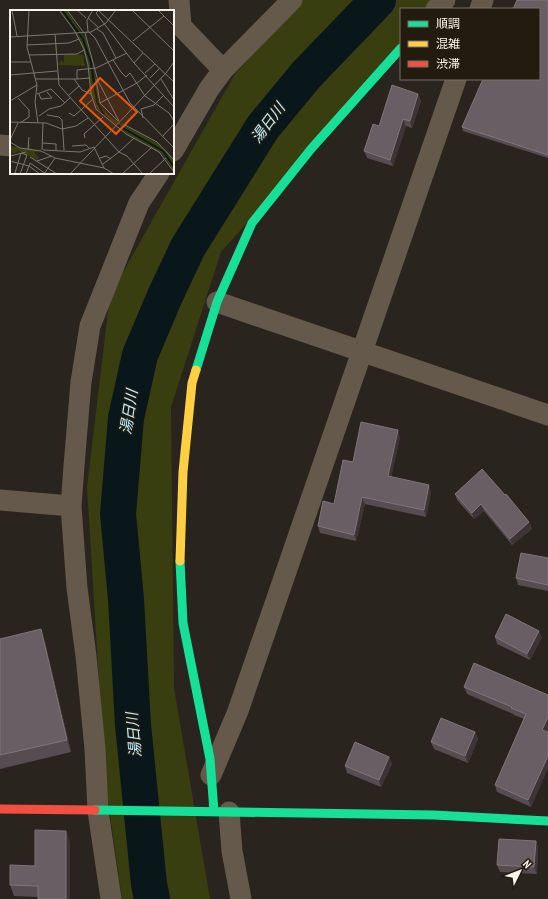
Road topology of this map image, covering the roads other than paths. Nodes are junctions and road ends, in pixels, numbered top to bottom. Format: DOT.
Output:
graph roads {
  1 [pos="179,0"];
  2 [pos="292,0"];
  3 [pos="444,0"];
  4 [pos="437,8"];
  5 [pos="400,49"];
  6 [pos="223,70"];
  7 [pos="456,80"];
  8 [pos="0,144"];
  9 [pos="10,146"];
  10 [pos="174,149"];
  11 [pos="158,174"];
  12 [pos="217,302"];
  13 [pos="361,351"];
  14 [pos="548,415"];
  15 [pos="0,500"];
  16 [pos="72,506"];
  17 [pos="211,775"];
  18 [pos="0,809"];
  19 [pos="99,811"];
  20 [pos="218,811"];
  21 [pos="548,822"];
  22 [pos="111,899"];
  23 [pos="241,899"];
  1 -- 6 [label="street"];
  2 -- 6 [label="street"];
  3 -- 4 [label="street"];
  5 -- 12 [label="street"];
  6 -- 10 [label="street"];
  7 -- 13 [label="street"];
  8 -- 9 [label="street"];
  11 -- 16 [label="street"];
  12 -- 13 [label="street"];
  12 -- 17 [label="street"];
  13 -- 14 [label="street"];
  13 -- 17 [label="street"];
  15 -- 16 [label="street"];
  16 -- 19 [label="street"];
  17 -- 20 [label="street"];
  18 -- 19 [label="street"];
  19 -- 20 [label="street"];
  19 -- 22 [label="street"];
  20 -- 21 [label="street"];
  20 -- 23 [label="street"];
}
